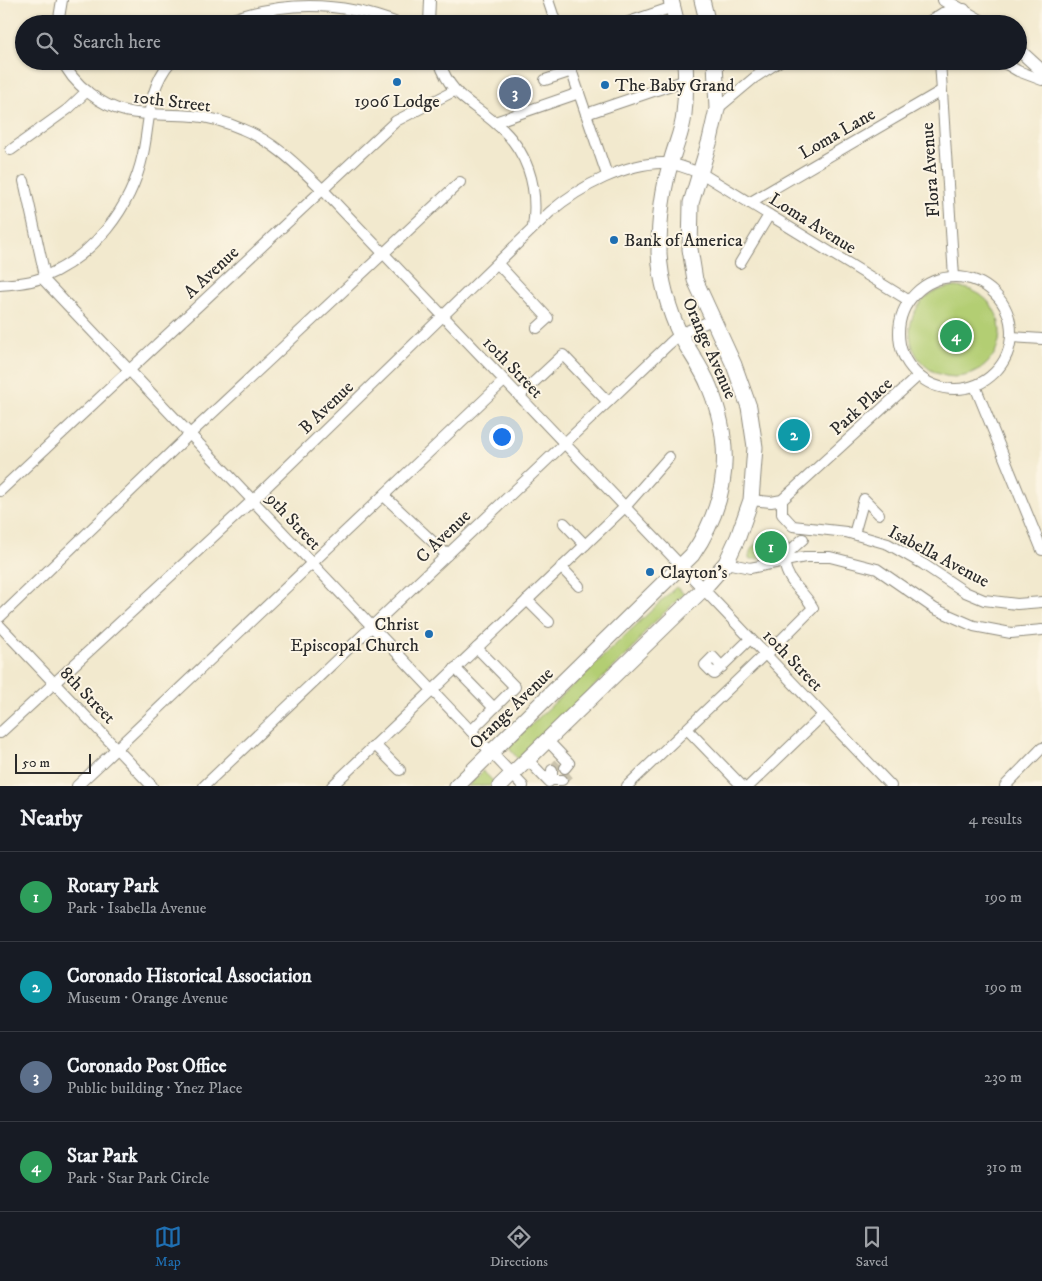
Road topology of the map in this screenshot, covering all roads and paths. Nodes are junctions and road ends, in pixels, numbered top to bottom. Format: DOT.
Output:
graph roads {
  1 [pos="62,0"];
  2 [pos="352,0"];
  3 [pos="430,0"];
  4 [pos="548,0"];
  5 [pos="702,0"];
  6 [pos="944,0"];
  7 [pos="359,9"];
  8 [pos="964,10"];
  9 [pos="60,15"];
  10 [pos="244,15"];
  11 [pos="375,15"];
  12 [pos="429,15"];
  13 [pos="553,15"];
  14 [pos="706,15"];
  15 [pos="941,15"];
  16 [pos="972,15"];
  17 [pos="1027,56"];
  18 [pos="69,70"];
  19 [pos="166,70"];
  20 [pos="443,70"];
  21 [pos="563,70"];
  22 [pos="571,70"];
  23 [pos="685,70"];
  24 [pos="716,70"];
  25 [pos="766,70"];
  26 [pos="940,70"];
  27 [pos="1016,70"];
  28 [pos="1042,70"];
  29 [pos="545,80"];
  30 [pos="686,80"];
  31 [pos="1042,80"];
  32 [pos="87,91"];
  33 [pos="941,91"];
  34 [pos="454,92"];
  35 [pos="579,93"];
  36 [pos="717,109"];
  37 [pos="586,114"];
  38 [pos="147,116"];
  39 [pos="495,122"];
  40 [pos="11,150"];
  41 [pos="670,164"];
  42 [pos="701,173"];
  43 [pos="607,175"];
  44 [pos="24,181"];
  45 [pos="460,182"];
  46 [pos="323,190"];
  47 [pos="749,203"];
  48 [pos="769,215"];
  49 [pos="533,227"];
  50 [pos="383,254"];
  51 [pos="740,263"];
  52 [pos="498,264"];
  53 [pos="44,277"];
  54 [pos="954,277"];
  55 [pos="0,286"];
  56 [pos="908,300"];
  57 [pos="443,317"];
  58 [pos="712,320"];
  59 [pos="537,328"];
  60 [pos="680,334"];
  61 [pos="1011,337"];
  62 [pos="1042,339"];
  63 [pos="128,370"];
  64 [pos="918,376"];
  65 [pos="504,381"];
  66 [pos="975,386"];
  67 [pos="518,396"];
  68 [pos="608,402"];
  69 [pos="190,434"];
  70 [pos="564,444"];
  71 [pos="669,456"];
  72 [pos="0,491"];
  73 [pos="384,496"];
  74 [pos="252,500"];
  75 [pos="751,500"];
  76 [pos="782,500"];
  77 [pos="625,507"];
  78 [pos="879,514"];
  79 [pos="564,523"];
  80 [pos="809,529"];
  81 [pos="854,534"];
  82 [pos="803,539"];
  83 [pos="585,545"];
  84 [pos="1042,550"];
  85 [pos="447,555"];
  86 [pos="805,557"];
  87 [pos="781,562"];
  88 [pos="726,563"];
  89 [pos="313,564"];
  90 [pos="681,566"];
  91 [pos="561,567"];
  92 [pos="579,586"];
  93 [pos="703,589"];
  94 [pos="527,600"];
  95 [pos="1042,602"];
  96 [pos="0,617"];
  97 [pos="550,622"];
  98 [pos="0,626"];
  99 [pos="372,626"];
  100 [pos="1042,630"];
  101 [pos="750,639"];
  102 [pos="477,648"];
  103 [pos="765,654"];
  104 [pos="722,667"];
  105 [pos="455,668"];
  106 [pos="54,682"];
  107 [pos="432,690"];
  108 [pos="494,708"];
  109 [pos="823,715"];
  110 [pos="687,729"];
  111 [pos="471,731"];
  112 [pos="0,733"];
  113 [pos="548,740"];
  114 [pos="375,745"];
  115 [pos="1042,748"];
  116 [pos="118,749"];
  117 [pos="492,753"];
  118 [pos="528,760"];
  119 [pos="400,770"];
  120 [pos="558,774"];
  121 [pos="513,775"];
  122 [pos="884,784"];
  123 [pos="76,786"];
  124 [pos="152,786"];
  125 [pos="204,786"];
  126 [pos="332,786"];
  127 [pos="457,786"];
  128 [pos="500,786"];
  129 [pos="523,786"];
  130 [pos="627,786"];
  131 [pos="742,786"];
  132 [pos="749,786"];
  133 [pos="1005,786"];
  1 -- 9 [label="street"];
  2 -- 7 [label="street"];
  3 -- 12 [label="street"];
  4 -- 13 [label="street"];
  5 -- 14 [label="highway"];
  6 -- 8 [label="main road"];
  7 -- 10 [label="street"];
  7 -- 11 [label="street"];
  8 -- 15 [label="main road"];
  8 -- 16 [label="main road"];
  17 -- 28 [label="main road"];
  18 -- 32 [label="street, 10th Street"];
  19 -- 38 [label="street"];
  20 -- 34 [label="street"];
  21 -- 29 [label="street"];
  22 -- 35 [label="street"];
  23 -- 30 [label="highway, Orange Avenue"];
  24 -- 36 [label="highway, Orange Avenue"];
  25 -- 36 [label="street"];
  26 -- 33 [label="street, Flora Avenue"];
  27 -- 31 [label="street"];
  30 -- 37 [label="street"];
  30 -- 41 [label="highway, Orange Avenue"];
  32 -- 38 [label="street, 10th Street"];
  32 -- 40 [label="street"];
  33 -- 47 [label="street, Loma Lane"];
  33 -- 54 [label="street, Flora Avenue"];
  34 -- 39 [label="street"];
  34 -- 46 [label="street, A Avenue"];
  35 -- 37 [label="street"];
  35 -- 39 [label="street"];
  36 -- 42 [label="highway, Orange Avenue"];
  37 -- 43 [label="street"];
  38 -- 46 [label="street, 10th Street"];
  38 -- 53 [label="street"];
  39 -- 49 [label="street"];
  41 -- 42 [label="street, B Avenue"];
  41 -- 43 [label="street, B Avenue"];
  41 -- 60 [label="highway, Orange Avenue"];
  42 -- 47 [label="street, Loma Avenue"];
  42 -- 58 [label="highway, Orange Avenue"];
  43 -- 49 [label="street, B Avenue"];
  44 -- 53 [label="street"];
  45 -- 50 [label="street"];
  46 -- 50 [label="street, 10th Street"];
  46 -- 63 [label="street, A Avenue"];
  47 -- 48 [label="street, Loma Avenue"];
  48 -- 51 [label="street"];
  48 -- 56 [label="street, Loma Avenue"];
  49 -- 52 [label="street, B Avenue"];
  50 -- 57 [label="street, 10th Street"];
  50 -- 69 [label="street"];
  52 -- 57 [label="street, B Avenue"];
  52 -- 59 [label="street"];
  53 -- 55 [label="street"];
  53 -- 63 [label="street, 9th Street"];
  54 -- 56 [label="street"];
  54 -- 61 [label="street"];
  56 -- 64 [label="street"];
  57 -- 65 [label="street, 10th Street"];
  57 -- 74 [label="street, B Avenue"];
  58 -- 60 [label="street, C Avenue"];
  58 -- 75 [label="highway, Orange Avenue"];
  60 -- 68 [label="street, C Avenue"];
  60 -- 90 [label="highway, Orange Avenue"];
  61 -- 62 [label="street"];
  61 -- 66 [label="street"];
  63 -- 69 [label="street, 9th Street"];
  63 -- 72 [label="street, A Avenue"];
  64 -- 66 [label="street"];
  64 -- 76 [label="street, Park Place"];
  65 -- 67 [label="street, 10th Street"];
  65 -- 73 [label="street"];
  66 -- 84 [label="street"];
  67 -- 68 [label="street"];
  67 -- 70 [label="street, 10th Street"];
  68 -- 70 [label="street, C Avenue"];
  69 -- 74 [label="street, 9th Street"];
  69 -- 96 [label="street"];
  70 -- 77 [label="street, 10th Street"];
  70 -- 85 [label="street, C Avenue"];
  71 -- 77 [label="street"];
  73 -- 85 [label="street"];
  73 -- 89 [label="street"];
  74 -- 89 [label="street, 9th Street"];
  74 -- 106 [label="street, B Avenue"];
  75 -- 76 [label="street"];
  75 -- 88 [label="highway, Orange Avenue"];
  76 -- 80 [label="street, Isabella Avenue"];
  77 -- 83 [label="street"];
  77 -- 90 [label="street, 10th Street"];
  78 -- 81 [label="street"];
  79 -- 83 [label="street"];
  80 -- 81 [label="street, Isabella Avenue"];
  80 -- 82 [label="street"];
  81 -- 95 [label="street, Isabella Avenue"];
  82 -- 86 [label="street"];
  82 -- 87 [label="street"];
  83 -- 91 [label="street"];
  85 -- 99 [label="street, C Avenue"];
  86 -- 87 [label="street"];
  86 -- 100 [label="street"];
  87 -- 88 [label="street"];
  87 -- 103 [label="street"];
  88 -- 93 [label="highway, Orange Avenue"];
  89 -- 99 [label="street, 9th Street"];
  89 -- 116 [label="street"];
  90 -- 93 [label="street, 10th Street"];
  90 -- 117 [label="highway, Orange Avenue"];
  91 -- 92 [label="street"];
  91 -- 94 [label="street"];
  93 -- 101 [label="street, 10th Street"];
  93 -- 113 [label="highway, Orange Avenue"];
  94 -- 97 [label="street"];
  94 -- 102 [label="street"];
  98 -- 106 [label="street, 8th Street"];
  99 -- 107 [label="street, 9th Street"];
  99 -- 125 [label="street, C Avenue"];
  101 -- 103 [label="street, 10th Street"];
  101 -- 104 [label="street"];
  102 -- 105 [label="street"];
  102 -- 108 [label="street"];
  103 -- 109 [label="street, 10th Street"];
  103 -- 110 [label="street"];
  105 -- 107 [label="street"];
  105 -- 108 [label="street"];
  106 -- 112 [label="street, B Avenue"];
  106 -- 116 [label="street, 8th Street"];
  107 -- 111 [label="street, 9th Street"];
  107 -- 114 [label="street"];
  108 -- 111 [label="street"];
  109 -- 122 [label="street, 10th Street"];
  109 -- 132 [label="street"];
  110 -- 130 [label="street"];
  110 -- 131 [label="street"];
  111 -- 117 [label="street, 9th Street"];
  113 -- 118 [label="highway, Orange Avenue"];
  113 -- 120 [label="street"];
  114 -- 119 [label="street"];
  114 -- 126 [label="street"];
  115 -- 133 [label="street"];
  116 -- 123 [label="street"];
  116 -- 124 [label="street, 8th Street"];
  117 -- 121 [label="street, 9th Street"];
  117 -- 127 [label="highway, Orange Avenue"];
  118 -- 120 [label="street"];
  118 -- 121 [label="highway, Orange Avenue"];
  121 -- 128 [label="highway, Orange Avenue"];
  121 -- 129 [label="street, 9th Street"];
}
